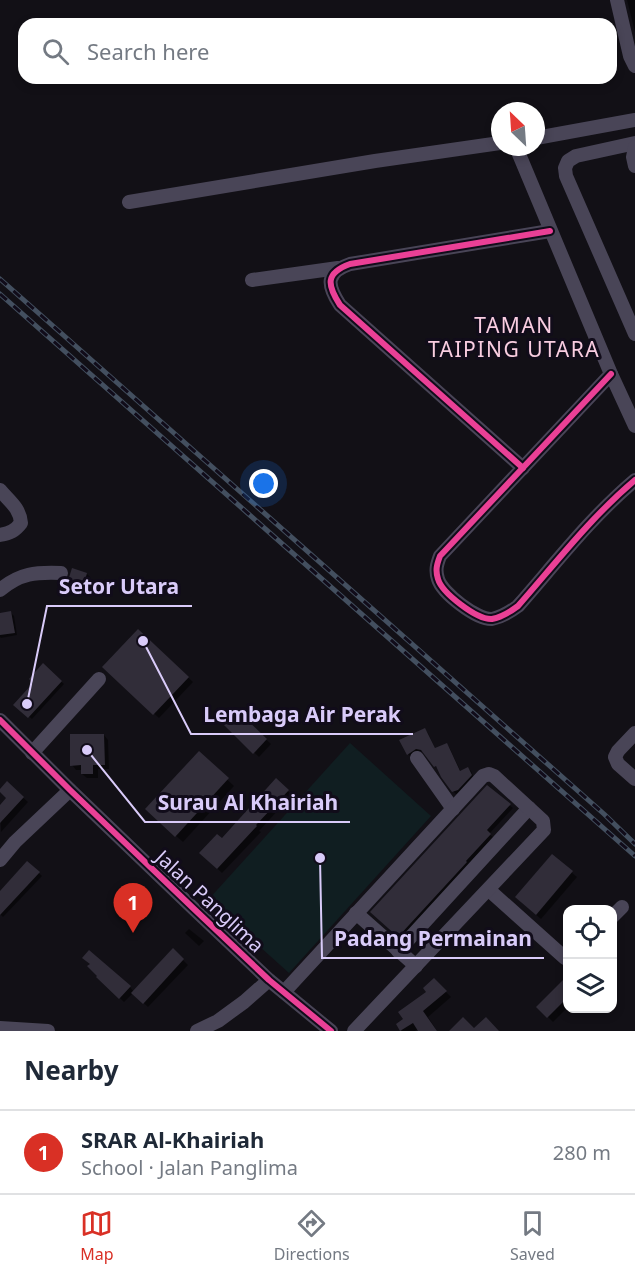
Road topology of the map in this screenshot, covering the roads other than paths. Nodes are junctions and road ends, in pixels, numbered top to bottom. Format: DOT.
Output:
graph roads {
  1 [pos="617,0"];
  2 [pos="635,66"];
  3 [pos="635,120"];
  4 [pos="618,123"];
  5 [pos="545,136"];
  6 [pos="491,144"];
  7 [pos="635,145"];
  8 [pos="617,147"];
  9 [pos="520,156"];
  10 [pos="635,166"];
  11 [pos="129,202"];
  12 [pos="550,231"];
  13 [pos="338,268"];
  14 [pos="252,280"];
  15 [pos="635,334"];
  16 [pos="611,374"];
  17 [pos="635,426"];
  18 [pos="523,468"];
  19 [pos="635,480"];
  20 [pos="0,490"];
  21 [pos="0,535"];
  22 [pos="61,573"];
  23 [pos="0,590"];
  24 [pos="99,679"];
  25 [pos="0,720"];
  26 [pos="635,733"];
  27 [pos="32,753"];
  28 [pos="417,758"];
  29 [pos="635,780"];
  30 [pos="70,790"];
  31 [pos="453,808"];
  32 [pos="529,808"];
  33 [pos="0,860"];
  34 [pos="489,890"];
  35 [pos="356,913"];
  36 [pos="398,951"];
  37 [pos="563,956"];
  38 [pos="416,966"];
  39 [pos="269,980"];
  40 [pos="284,992"];
  41 [pos="0,1028"];
  42 [pos="48,1031"];
  43 [pos="197,1031"];
  44 [pos="331,1031"];
  45 [pos="354,1031"];
  1 -- 2 [label="street"];
  3 -- 4 [label="street"];
  4 -- 5 [label="street"];
  4 -- 8 [label="street"];
  6 -- 11 [label="street"];
  7 -- 8 [label="street"];
  7 -- 10 [label="street"];
  8 -- 15 [label="street"];
  9 -- 12 [label="street"];
  12 -- 13 [label="street"];
  12 -- 16 [label="street"];
  13 -- 14 [label="street"];
  13 -- 18 [label="street"];
  16 -- 17 [label="street"];
  16 -- 18 [label="street"];
  18 -- 19 [label="street"];
  20 -- 21 [label="street"];
  22 -- 23 [label="street"];
  24 -- 27 [label="street"];
  25 -- 27 [label="street, Jalan Panglima"];
  26 -- 29 [label="street"];
  27 -- 30 [label="street, Jalan Panglima"];
  28 -- 31 [label="street"];
  30 -- 33 [label="street"];
  30 -- 39 [label="street, Jalan Panglima"];
  31 -- 32 [label="street"];
  31 -- 35 [label="street"];
  32 -- 34 [label="street"];
  32 -- 36 [label="street"];
  34 -- 37 [label="street"];
  34 -- 38 [label="street"];
  35 -- 36 [label="street"];
  35 -- 40 [label="street"];
  36 -- 38 [label="street"];
  38 -- 45 [label="street"];
  39 -- 40 [label="street, Jalan Panglima"];
  39 -- 43 [label="street, Jalan Panglima"];
  40 -- 44 [label="street, Jalan Panglima"];
  41 -- 42 [label="street"];
}
